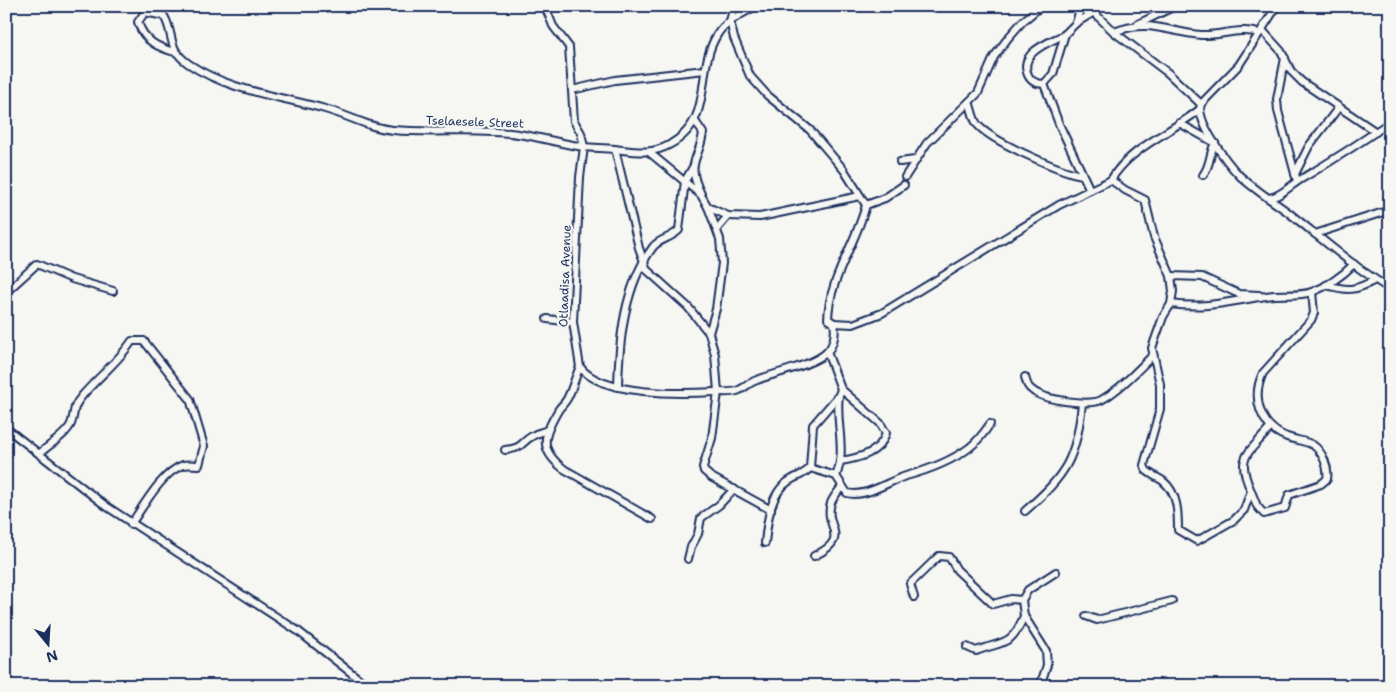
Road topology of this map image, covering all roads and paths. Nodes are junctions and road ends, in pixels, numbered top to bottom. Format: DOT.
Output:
graph roads {
  1 [pos="545,6"];
  2 [pos="734,6"];
  3 [pos="756,6"];
  4 [pos="1041,6"];
  5 [pos="1175,6"];
  6 [pos="1277,6"];
  7 [pos="1080,7"];
  8 [pos="1093,15"];
  9 [pos="730,20"];
  10 [pos="1076,24"];
  11 [pos="1134,26"];
  12 [pos="1263,31"];
  13 [pos="1114,32"];
  14 [pos="1064,34"];
  15 [pos="178,53"];
  16 [pos="1285,58"];
  17 [pos="705,70"];
  18 [pos="1044,84"];
  19 [pos="572,90"];
  20 [pos="969,102"];
  21 [pos="1339,106"];
  22 [pos="1200,107"];
  23 [pos="695,121"];
  24 [pos="1179,122"];
  25 [pos="1390,122"];
  26 [pos="1376,132"];
  27 [pos="1215,143"];
  28 [pos="584,147"];
  29 [pos="615,149"];
  30 [pos="650,153"];
  31 [pos="915,160"];
  32 [pos="900,162"];
  33 [pos="693,167"];
  34 [pos="1295,174"];
  35 [pos="1082,175"];
  36 [pos="1203,175"];
  37 [pos="905,177"];
  38 [pos="1111,180"];
  39 [pos="685,181"];
  40 [pos="1297,182"];
  41 [pos="904,185"];
  42 [pos="1090,190"];
  43 [pos="701,195"];
  44 [pos="860,196"];
  45 [pos="1269,198"];
  46 [pos="866,205"];
  47 [pos="708,207"];
  48 [pos="1390,210"];
  49 [pos="728,216"];
  50 [pos="717,229"];
  51 [pos="1315,234"];
  52 [pos="644,264"];
  53 [pos="1354,264"];
  54 [pos="1171,276"];
  55 [pos="1375,280"];
  56 [pos="1326,285"];
  57 [pos="1390,289"];
  58 [pos="113,291"];
  59 [pos="6,292"];
  60 [pos="1312,292"];
  61 [pos="1268,295"];
  62 [pos="1171,304"];
  63 [pos="547,319"];
  64 [pos="573,322"];
  65 [pos="834,323"];
  66 [pos="709,333"];
  67 [pos="827,352"];
  68 [pos="1152,356"];
  69 [pos="580,368"];
  70 [pos="1025,377"];
  71 [pos="618,387"];
  72 [pos="718,392"];
  73 [pos="840,392"];
  74 [pos="1082,403"];
  75 [pos="990,424"];
  76 [pos="550,427"];
  77 [pos="1271,427"];
  78 [pos="6,428"];
  79 [pos="505,450"];
  80 [pos="40,453"];
  81 [pos="840,461"];
  82 [pos="810,468"];
  83 [pos="836,476"];
  84 [pos="842,486"];
  85 [pos="734,489"];
  86 [pos="1251,491"];
  87 [pos="771,510"];
  88 [pos="1025,511"];
  89 [pos="652,519"];
  90 [pos="131,524"];
  91 [pos="765,543"];
  92 [pos="814,556"];
  93 [pos="688,559"];
  94 [pos="1056,572"];
  95 [pos="914,597"];
  96 [pos="1022,600"];
  97 [pos="1172,601"];
  98 [pos="1024,616"];
  99 [pos="1086,616"];
  100 [pos="966,647"];
  101 [pos="368,686"];
  102 [pos="1040,686"];
  1 -- 19 [label="street, Otlaadisa Avenue"];
  2 -- 9 [label="street"];
  3 -- 9 [label="street"];
  4 -- 20 [label="street"];
  5 -- 11 [label="street"];
  6 -- 12 [label="street"];
  7 -- 8 [label="street"];
  7 -- 10 [label="street"];
  8 -- 10 [label="street"];
  8 -- 13 [label="street"];
  9 -- 17 [label="street"];
  9 -- 44 [label="street"];
  10 -- 14 [label="street"];
  11 -- 12 [label="street"];
  11 -- 13 [label="street"];
  12 -- 16 [label="street"];
  12 -- 22 [label="street"];
  13 -- 22 [label="street"];
  14 -- 18 [label="street"];
  14 -- 18 [label="street"];
  15 -- 15 [label="street, Tselaesele Street"];
  15 -- 28 [label="street, Tselaesele Street"];
  16 -- 21 [label="street"];
  16 -- 34 [label="street"];
  17 -- 19 [label="street"];
  17 -- 23 [label="street"];
  18 -- 35 [label="street"];
  19 -- 28 [label="street, Otlaadisa Avenue"];
  20 -- 31 [label="street"];
  20 -- 35 [label="street"];
  21 -- 26 [label="street"];
  21 -- 34 [label="street"];
  22 -- 24 [label="street"];
  22 -- 27 [label="street"];
  23 -- 30 [label="street"];
  23 -- 33 [label="street"];
  24 -- 27 [label="street"];
  24 -- 38 [label="street"];
  25 -- 26 [label="street"];
  26 -- 40 [label="street"];
  27 -- 36 [label="street"];
  27 -- 45 [label="street"];
  28 -- 29 [label="street, Tselaesele Street"];
  28 -- 64 [label="street, Otlaadisa Avenue"];
  29 -- 30 [label="street, Tselaesele Street"];
  29 -- 52 [label="street"];
  30 -- 39 [label="street"];
  31 -- 32 [label="street"];
  31 -- 37 [label="street"];
  33 -- 39 [label="street"];
  33 -- 43 [label="street"];
  34 -- 40 [label="street"];
  35 -- 42 [label="street"];
  38 -- 42 [label="street"];
  38 -- 54 [label="street"];
  39 -- 43 [label="street"];
  39 -- 52 [label="street"];
  40 -- 45 [label="street"];
  41 -- 46 [label="street"];
  42 -- 65 [label="street"];
  43 -- 47 [label="street"];
  44 -- 46 [label="street"];
  44 -- 49 [label="street"];
  45 -- 51 [label="street"];
  46 -- 65 [label="street"];
  47 -- 49 [label="street"];
  47 -- 50 [label="street"];
  48 -- 51 [label="street"];
  49 -- 50 [label="street"];
  50 -- 66 [label="street"];
  51 -- 53 [label="street"];
  52 -- 66 [label="street"];
  52 -- 71 [label="street"];
  53 -- 55 [label="street"];
  53 -- 56 [label="street"];
  54 -- 61 [label="street"];
  54 -- 62 [label="street"];
  55 -- 56 [label="street"];
  55 -- 57 [label="street"];
  56 -- 60 [label="street"];
  58 -- 59 [label="street"];
  60 -- 61 [label="street"];
  60 -- 77 [label="street"];
  61 -- 62 [label="street"];
  62 -- 68 [label="street"];
  63 -- 64 [label="street"];
  64 -- 69 [label="street, Otlaadisa Avenue"];
  65 -- 67 [label="street"];
  66 -- 72 [label="street"];
  67 -- 72 [label="street"];
  67 -- 73 [label="street"];
  68 -- 74 [label="street"];
  68 -- 86 [label="street"];
  69 -- 71 [label="street"];
  69 -- 76 [label="street"];
  70 -- 74 [label="street"];
  71 -- 72 [label="street"];
  72 -- 85 [label="street"];
  73 -- 81 [label="street"];
  73 -- 81 [label="street"];
  73 -- 82 [label="street"];
  74 -- 88 [label="street"];
  75 -- 84 [label="street"];
  76 -- 79 [label="street"];
  76 -- 89 [label="street"];
  77 -- 86 [label="street"];
  77 -- 86 [label="street"];
  78 -- 80 [label="street"];
  80 -- 90 [label="street"];
  80 -- 90 [label="street"];
  81 -- 83 [label="street"];
  82 -- 83 [label="street"];
  82 -- 87 [label="street"];
  83 -- 84 [label="street"];
  84 -- 92 [label="street"];
  85 -- 87 [label="street"];
  85 -- 93 [label="street"];
  87 -- 91 [label="street"];
  90 -- 101 [label="street"];
  94 -- 96 [label="street"];
  95 -- 96 [label="street"];
  96 -- 98 [label="street"];
  97 -- 99 [label="street"];
  98 -- 100 [label="street"];
  98 -- 102 [label="street"];
}
